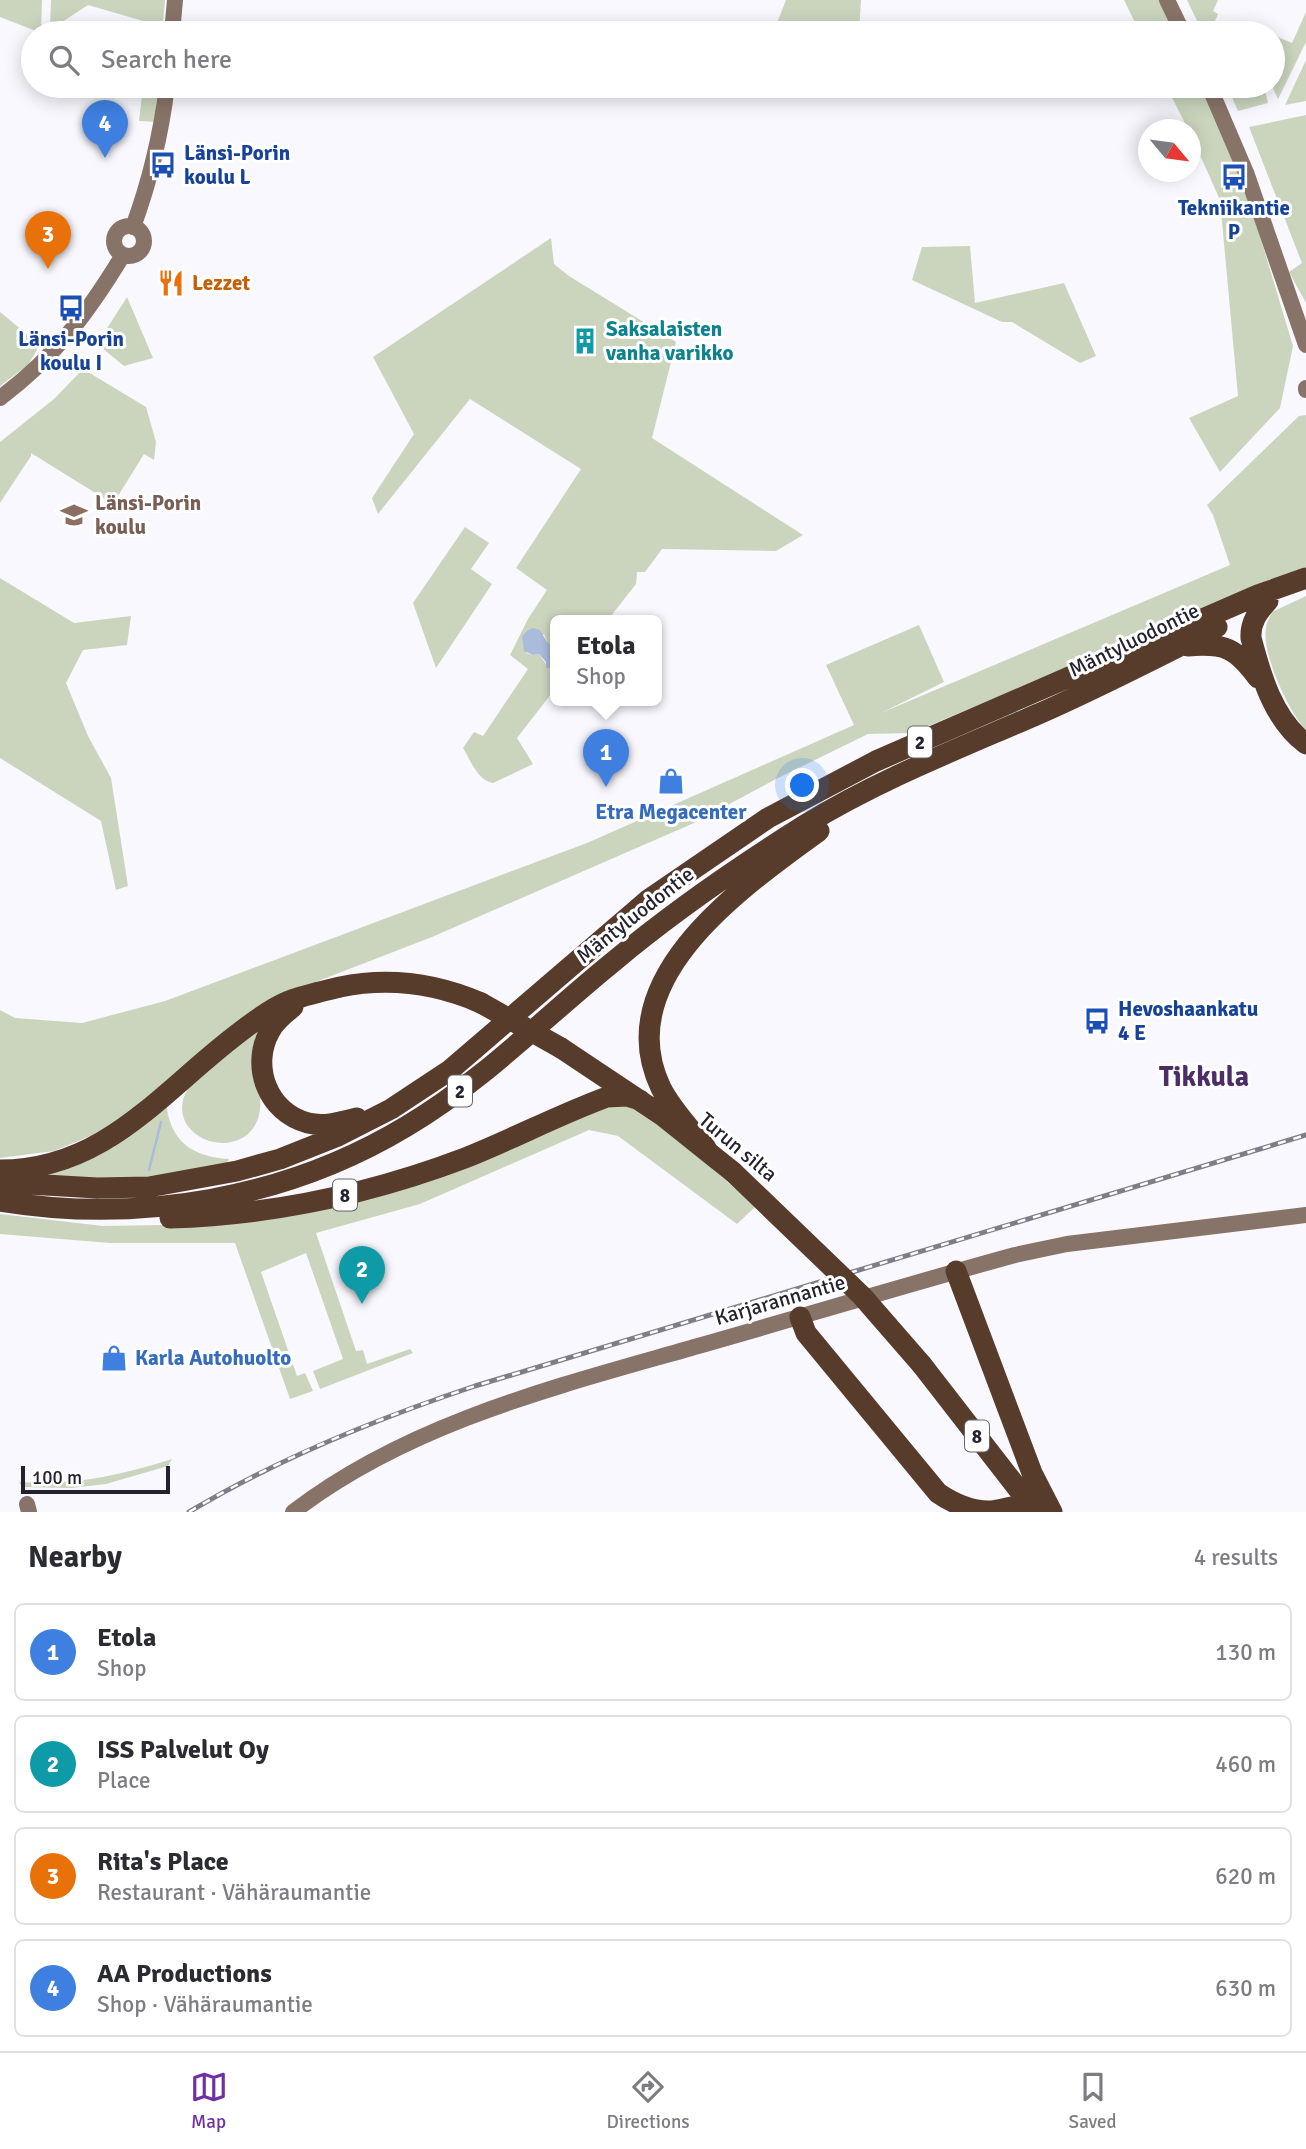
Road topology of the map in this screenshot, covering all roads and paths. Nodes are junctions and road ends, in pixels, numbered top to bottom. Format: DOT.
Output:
graph roads {
  1 [pos="175,0"];
  2 [pos="1167,0"];
  3 [pos="173,21"];
  4 [pos="1177,21"];
  5 [pos="165,98"];
  6 [pos="1214,98"];
  7 [pos="1290,295"];
  8 [pos="1306,323"];
  9 [pos="1306,345"];
  10 [pos="0,398"];
  11 [pos="1299,581"];
  12 [pos="1268,601"];
  13 [pos="1178,647"];
  14 [pos="1268,691"];
  15 [pos="1306,744"];
  16 [pos="875,786"];
  17 [pos="309,996"];
  18 [pos="640,1100"];
  19 [pos="391,1109"];
  20 [pos="706,1148"];
  21 [pos="0,1170"];
  22 [pos="0,1180"];
  23 [pos="0,1201"];
  24 [pos="33,1207"];
  25 [pos="1306,1215"];
  26 [pos="956,1271"];
  27 [pos="800,1317"];
  28 [pos="1039,1510"];
  29 [pos="293,1512"];
  1 -- 3 [label="main road"];
  2 -- 4 [label="main road"];
  5 -- 10 [label="main road"];
  6 -- 7 [label="main road"];
  7 -- 8 [label="main road"];
  7 -- 9 [label="main road"];
  11 -- 12 [label="highway, Mäntyluodontie / 2"];
  11 -- 19 [label="highway, Mäntyluodontie / 2"];
  12 -- 13 [label="highway, Mäntyluodontie / 2"];
  12 -- 14 [label="highway"];
  13 -- 14 [label="highway"];
  13 -- 16 [label="highway, Mäntyluodontie / 2"];
  14 -- 15 [label="highway"];
  16 -- 20 [label="highway"];
  16 -- 24 [label="highway, Mäntyluodontie / 2"];
  17 -- 18 [label="highway, Turun silta / 8, bridge"];
  17 -- 19 [label="highway"];
  17 -- 21 [label="highway, 8"];
  18 -- 20 [label="highway, Turun silta / 8"];
  18 -- 24 [label="highway, 8"];
  19 -- 22 [label="highway, Mäntyluodontie / 2"];
  20 -- 28 [label="highway, Turun silta / 8, bridge"];
  23 -- 24 [label="highway, Mäntyluodontie / 2"];
  25 -- 26 [label="main road, Karjarannantie"];
  26 -- 27 [label="main road, Karjarannantie"];
  26 -- 28 [label="highway"];
  27 -- 28 [label="highway"];
  27 -- 29 [label="main road, Karjarannantie"];
}
